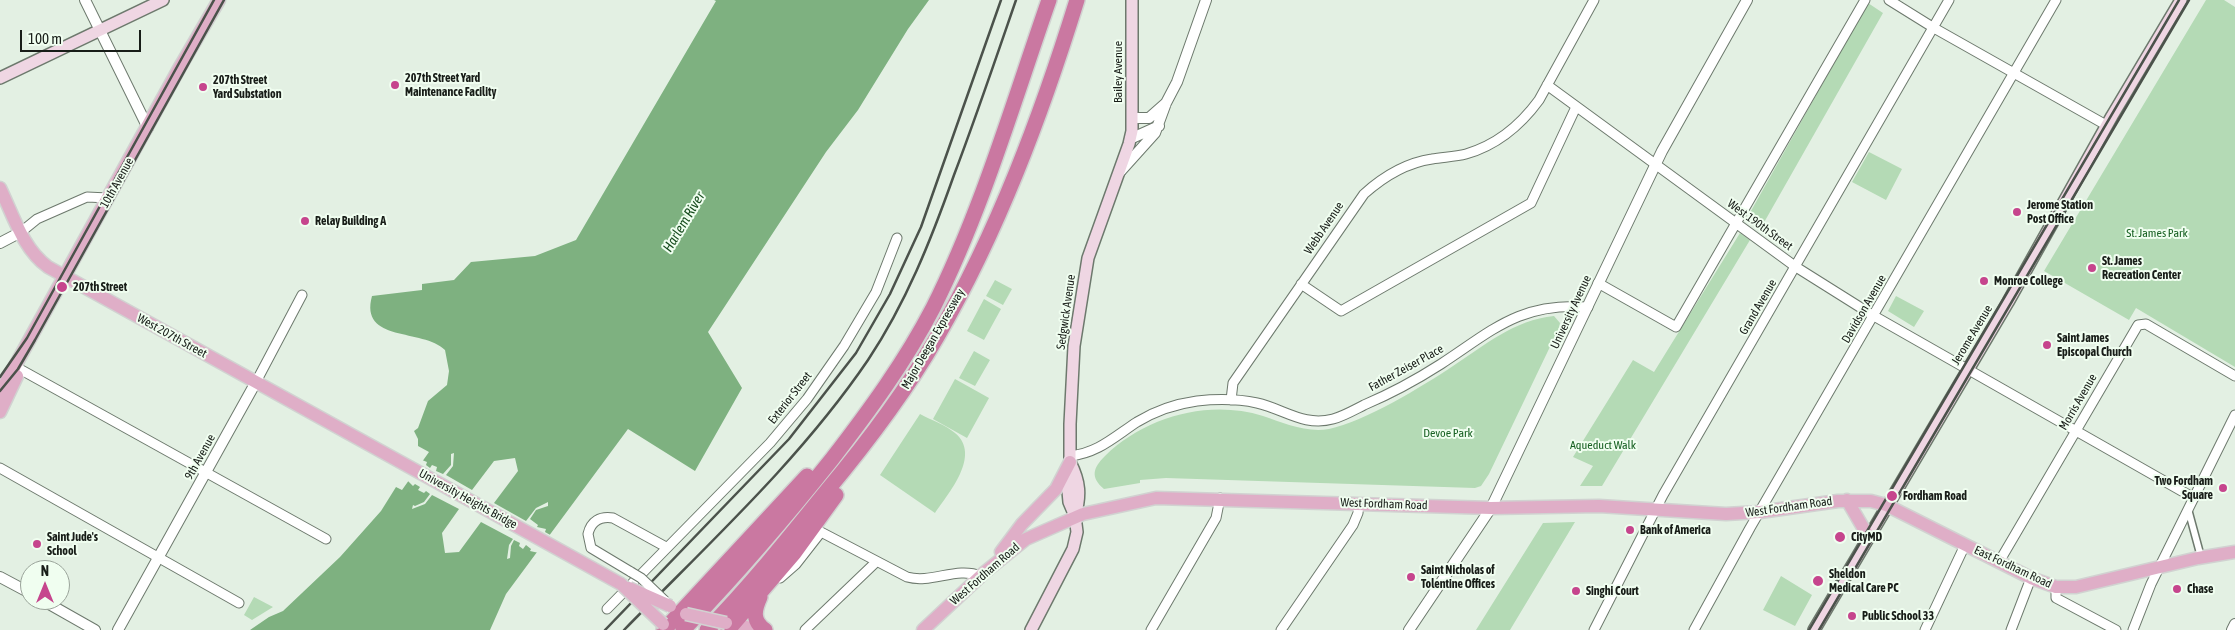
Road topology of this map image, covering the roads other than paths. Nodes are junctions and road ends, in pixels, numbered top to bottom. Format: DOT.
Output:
graph roads {
  1 [pos="85,0"];
  2 [pos="163,0"];
  3 [pos="219,0"];
  4 [pos="1050,0"];
  5 [pos="1077,0"];
  6 [pos="1132,0"];
  7 [pos="1206,0"];
  8 [pos="1594,0"];
  9 [pos="1747,0"];
  10 [pos="1865,0"];
  11 [pos="1889,0"];
  12 [pos="1950,0"];
  13 [pos="2056,0"];
  14 [pos="2181,0"];
  15 [pos="1934,28"];
  16 [pos="99,30"];
  17 [pos="2015,73"];
  18 [pos="0,78"];
  19 [pos="1547,85"];
  20 [pos="1166,103"];
  21 [pos="1576,106"];
  22 [pos="1132,118"];
  23 [pos="1159,126"];
  24 [pos="2106,126"];
  25 [pos="148,128"];
  26 [pos="1130,142"];
  27 [pos="1655,164"];
  28 [pos="1119,173"];
  29 [pos="0,188"];
  30 [pos="108,198"];
  31 [pos="1736,224"];
  32 [pos="21,232"];
  33 [pos="897,238"];
  34 [pos="0,243"];
  35 [pos="1796,266"];
  36 [pos="64,276"];
  37 [pos="1301,284"];
  38 [pos="1598,284"];
  39 [pos="302,295"];
  40 [pos="1588,308"];
  41 [pos="1874,316"];
  42 [pos="16,367"];
  43 [pos="1968,368"];
  44 [pos="2235,376"];
  45 [pos="256,382"];
  46 [pos="0,393"];
  47 [pos="1231,400"];
  48 [pos="0,412"];
  49 [pos="888,412"];
  50 [pos="865,415"];
  51 [pos="2235,415"];
  52 [pos="2076,431"];
  53 [pos="378,450"];
  54 [pos="1070,459"];
  55 [pos="0,468"];
  56 [pos="206,472"];
  57 [pos="1220,498"];
  58 [pos="2194,498"];
  59 [pos="1847,500"];
  60 [pos="1359,503"];
  61 [pos="1886,505"];
  62 [pos="1491,508"];
  63 [pos="2188,509"];
  64 [pos="1656,510"];
  65 [pos="1760,512"];
  66 [pos="1075,516"];
  67 [pos="1868,536"];
  68 [pos="326,539"];
  69 [pos="1965,545"];
  70 [pos="666,547"];
  71 [pos="2235,552"];
  72 [pos="159,556"];
  73 [pos="2201,557"];
  74 [pos="875,562"];
  75 [pos="1998,562"];
  76 [pos="620,566"];
  77 [pos="2160,566"];
  78 [pos="983,574"];
  79 [pos="0,577"];
  80 [pos="2031,578"];
  81 [pos="621,584"];
  82 [pos="2056,587"];
  83 [pos="20,588"];
  84 [pos="765,588"];
  85 [pos="239,603"];
  86 [pos="607,609"];
  87 [pos="60,610"];
  88 [pos="679,610"];
  89 [pos="2235,624"];
  90 [pos="729,626"];
  91 [pos="671,628"];
  92 [pos="95,630"];
  93 [pos="118,630"];
  94 [pos="707,630"];
  95 [pos="760,630"];
  96 [pos="765,630"];
  97 [pos="805,630"];
  98 [pos="923,630"];
  99 [pos="1031,630"];
  100 [pos="1151,630"];
  101 [pos="1281,630"];
  102 [pos="1409,630"];
  103 [pos="1594,630"];
  104 [pos="1694,630"];
  105 [pos="1814,630"];
  106 [pos="1925,630"];
  107 [pos="2011,630"];
  108 [pos="2116,630"];
  109 [pos="2132,630"];
  110 [pos="2232,630"];
  1 -- 16 [label="street"];
  2 -- 16 [label="main road"];
  3 -- 25 [label="main road, 10th Avenue"];
  4 -- 50 [label="highway, Major Deegan Expressway"];
  5 -- 49 [label="highway, Major Deegan Expressway"];
  6 -- 22 [label="main road, Bailey Avenue"];
  7 -- 20 [label="street, Sedgwick Avenue"];
  8 -- 19 [label="street, Webb Avenue"];
  9 -- 27 [label="street, University Avenue"];
  10 -- 31 [label="street"];
  11 -- 15 [label="street"];
  12 -- 15 [label="street, Grand Avenue"];
  13 -- 17 [label="street, Davidson Avenue"];
  14 -- 24 [label="main road, Jerome Avenue"];
  15 -- 17 [label="street"];
  15 -- 35 [label="street, Grand Avenue"];
  16 -- 18 [label="main road"];
  16 -- 25 [label="street"];
  17 -- 24 [label="street"];
  17 -- 41 [label="street, Davidson Avenue"];
  19 -- 21 [label="street, West 190th Street"];
  19 -- 37 [label="street, Webb Avenue"];
  20 -- 22 [label="street, Sedgwick Avenue"];
  20 -- 23 [label="street, Sedgwick Avenue"];
  21 -- 27 [label="street, West 190th Street"];
  21 -- 37 [label="street"];
  22 -- 26 [label="main road, Bailey Avenue"];
  23 -- 26 [label="street"];
  23 -- 28 [label="street, Sedgwick Avenue"];
  24 -- 43 [label="main road, Jerome Avenue"];
  25 -- 30 [label="main road, 10th Avenue"];
  26 -- 28 [label="main road, Sedgwick Avenue"];
  27 -- 31 [label="street, West 190th Street"];
  27 -- 38 [label="street, University Avenue"];
  28 -- 54 [label="main road, Sedgwick Avenue"];
  29 -- 32 [label="main road, West 207th Street"];
  30 -- 32 [label="street"];
  30 -- 36 [label="main road, 10th Avenue"];
  31 -- 35 [label="street, West 190th Street"];
  31 -- 38 [label="street"];
  32 -- 34 [label="street"];
  32 -- 36 [label="main road, West 207th Street"];
  33 -- 70 [label="street, Exterior Street"];
  35 -- 41 [label="street, West 190th Street"];
  35 -- 64 [label="street, Grand Avenue"];
  36 -- 42 [label="main road, 10th Avenue"];
  36 -- 45 [label="main road, West 207th Street"];
  37 -- 47 [label="street, Webb Avenue"];
  38 -- 40 [label="street, University Avenue"];
  39 -- 45 [label="street, 9th Avenue"];
  40 -- 47 [label="street, Father Zeiser Place"];
  40 -- 62 [label="street, University Avenue"];
  41 -- 43 [label="street, West 190th Street"];
  41 -- 65 [label="street, Davidson Avenue"];
  42 -- 46 [label="main road, 10th Avenue"];
  42 -- 48 [label="main road, 10th Avenue"];
  42 -- 56 [label="street"];
  43 -- 52 [label="street, West 190th Street"];
  43 -- 61 [label="main road, Jerome Avenue"];
  44 -- 52 [label="street, Morris Avenue"];
  45 -- 53 [label="main road, West 207th Street"];
  45 -- 56 [label="street, 9th Avenue"];
  47 -- 54 [label="street"];
  49 -- 84 [label="highway"];
  49 -- 94 [label="highway, Major Deegan Expressway"];
  50 -- 88 [label="highway"];
  50 -- 91 [label="highway, Major Deegan Expressway"];
  51 -- 58 [label="street"];
  52 -- 58 [label="street, West 190th Street"];
  52 -- 75 [label="street, Morris Avenue"];
  53 -- 81 [label="main road, University Heights Bridge"];
  54 -- 66 [label="main road, Sedgwick Avenue"];
  54 -- 78 [label="main road"];
  55 -- 72 [label="street"];
  56 -- 68 [label="street"];
  56 -- 72 [label="street, 9th Avenue"];
  57 -- 60 [label="main road, West Fordham Road"];
  57 -- 66 [label="main road, West Fordham Road"];
  57 -- 100 [label="street"];
  58 -- 63 [label="street"];
  59 -- 61 [label="main road, West Fordham Road"];
  59 -- 65 [label="main road, West Fordham Road"];
  59 -- 67 [label="main road"];
  60 -- 62 [label="main road, West Fordham Road"];
  60 -- 101 [label="street"];
  61 -- 67 [label="main road, Jerome Avenue"];
  61 -- 69 [label="main road, East Fordham Road"];
  62 -- 64 [label="main road, West Fordham Road"];
  62 -- 102 [label="street, University Avenue"];
  63 -- 73 [label="street"];
  63 -- 77 [label="street"];
  64 -- 65 [label="main road, West Fordham Road"];
  64 -- 103 [label="street, Grand Avenue"];
  65 -- 104 [label="street, Davidson Avenue"];
  66 -- 78 [label="main road, West Fordham Road"];
  66 -- 99 [label="main road, Sedgwick Avenue"];
  67 -- 105 [label="main road, Jerome Avenue"];
  69 -- 75 [label="main road, East Fordham Road"];
  69 -- 106 [label="street"];
  70 -- 76 [label="street"];
  70 -- 86 [label="street, Exterior Street"];
  71 -- 73 [label="main road, East Fordham Road"];
  72 -- 85 [label="street"];
  72 -- 93 [label="street, 9th Avenue"];
  73 -- 77 [label="main road, East Fordham Road"];
  74 -- 78 [label="street"];
  74 -- 84 [label="street"];
  74 -- 97 [label="street"];
  75 -- 80 [label="main road, East Fordham Road"];
  76 -- 81 [label="street"];
  76 -- 88 [label="street, bridge"];
  77 -- 82 [label="main road, East Fordham Road"];
  77 -- 109 [label="street"];
  78 -- 98 [label="main road, West Fordham Road"];
  79 -- 83 [label="street"];
  80 -- 82 [label="main road, East Fordham Road"];
  80 -- 107 [label="street"];
  81 -- 88 [label="main road, bridge"];
  81 -- 91 [label="main road, bridge"];
  82 -- 108 [label="street"];
  84 -- 90 [label="highway"];
  84 -- 96 [label="highway"];
  87 -- 92 [label="street"];
  88 -- 90 [label="main road, bridge"];
  88 -- 91 [label="highway"];
  89 -- 110 [label="street"];
  90 -- 95 [label="main road"];
}
